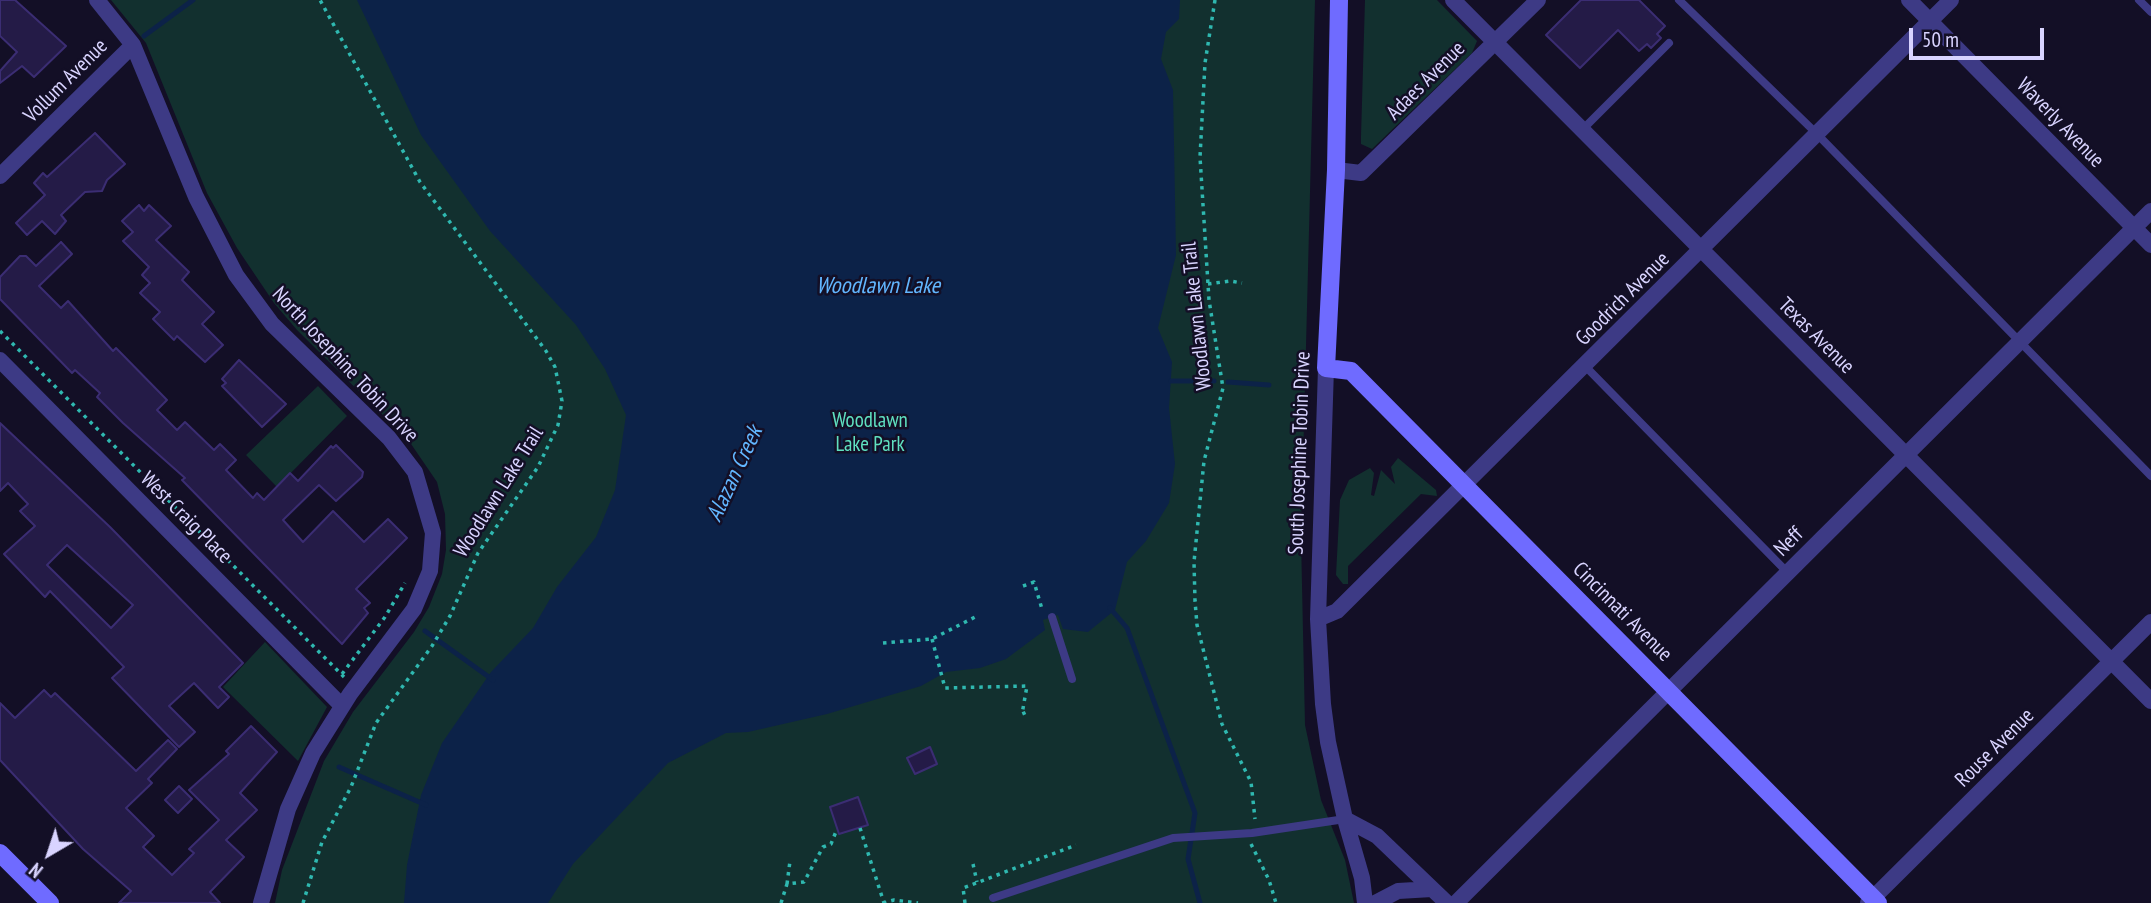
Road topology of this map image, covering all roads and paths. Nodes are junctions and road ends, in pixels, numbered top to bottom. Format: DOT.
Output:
graph roads {
  1 [pos="97,0"];
  2 [pos="320,0"];
  3 [pos="1215,0"];
  4 [pos="1339,0"];
  5 [pos="1453,0"];
  6 [pos="1538,0"];
  7 [pos="1679,0"];
  8 [pos="1909,0"];
  9 [pos="1951,0"];
  10 [pos="2139,0"];
  11 [pos="2151,12"];
  12 [pos="1930,20"];
  13 [pos="1494,43"];
  14 [pos="1669,43"];
  15 [pos="133,45"];
  16 [pos="1582,130"];
  17 [pos="1815,132"];
  18 [pos="1336,170"];
  19 [pos="0,176"];
  20 [pos="2151,211"];
  21 [pos="2134,228"];
  22 [pos="2151,245"];
  23 [pos="1701,251"];
  24 [pos="1242,284"];
  25 [pos="1208,285"];
  26 [pos="0,331"];
  27 [pos="2019,343"];
  28 [pos="0,360"];
  29 [pos="1586,366"];
  30 [pos="1326,368"];
  31 [pos="1906,455"];
  32 [pos="2151,476"];
  33 [pos="1463,485"];
  34 [pos="1788,573"];
  35 [pos="409,577"];
  36 [pos="1023,586"];
  37 [pos="977,615"];
  38 [pos="1318,619"];
  39 [pos="1053,620"];
  40 [pos="2151,622"];
  41 [pos="932,639"];
  42 [pos="883,643"];
  43 [pos="2111,662"];
  44 [pos="341,674"];
  45 [pos="1072,679"];
  46 [pos="348,680"];
  47 [pos="326,691"];
  48 [pos="1669,692"];
  49 [pos="2151,701"];
  50 [pos="342,706"];
  51 [pos="1030,711"];
  52 [pos="1345,820"];
  53 [pos="837,828"];
  54 [pos="860,828"];
  55 [pos="1248,833"];
  56 [pos="1076,845"];
  57 [pos="0,853"];
  58 [pos="790,861"];
  59 [pos="973,864"];
  60 [pos="977,882"];
  61 [pos="787,884"];
  62 [pos="1432,889"];
  63 [pos="993,898"];
  64 [pos="1873,901"];
  65 [pos="50,903"];
  66 [pos="261,903"];
  67 [pos="303,903"];
  68 [pos="781,903"];
  69 [pos="884,903"];
  70 [pos="918,903"];
  71 [pos="965,903"];
  72 [pos="1276,903"];
  73 [pos="1365,903"];
  74 [pos="1375,903"];
  75 [pos="1447,903"];
  76 [pos="1456,903"];
  1 -- 15 [label="street, North Josephine Tobin Drive"];
  2 -- 67 [label="path, Woodlawn Lake Trail"];
  3 -- 25 [label="path, Woodlawn Lake Trail"];
  4 -- 18 [label="street, South Josephine Tobin Drive"];
  5 -- 13 [label="street, Texas Avenue"];
  6 -- 13 [label="street, Adaes Avenue"];
  7 -- 17 [label="lane"];
  8 -- 12 [label="street, Waverly Avenue"];
  9 -- 12 [label="street, Goodrich Avenue"];
  10 -- 11 [label="lane"];
  12 -- 17 [label="street, Goodrich Avenue"];
  12 -- 21 [label="street, Waverly Avenue"];
  13 -- 16 [label="street, Texas Avenue"];
  13 -- 18 [label="street, Adaes Avenue"];
  14 -- 16 [label="lane"];
  15 -- 19 [label="street, Vollum Avenue"];
  15 -- 50 [label="street, North Josephine Tobin Drive"];
  16 -- 23 [label="street, Texas Avenue"];
  17 -- 23 [label="street, Goodrich Avenue"];
  17 -- 27 [label="lane"];
  18 -- 30 [label="street, South Josephine Tobin Drive"];
  20 -- 21 [label="street, Neff"];
  21 -- 22 [label="street, Waverly Avenue"];
  21 -- 27 [label="street, Neff"];
  23 -- 29 [label="street, Goodrich Avenue"];
  23 -- 31 [label="street, Texas Avenue"];
  24 -- 25 [label="path"];
  25 -- 55 [label="path, Woodlawn Lake Trail"];
  26 -- 44 [label="path"];
  27 -- 31 [label="street, Neff"];
  27 -- 32 [label="lane"];
  28 -- 47 [label="street, West Craig Place"];
  29 -- 33 [label="street, Goodrich Avenue"];
  29 -- 34 [label="lane"];
  30 -- 33 [label="street, Cincinnati Avenue"];
  30 -- 38 [label="street, South Josephine Tobin Drive"];
  31 -- 34 [label="street, Neff"];
  31 -- 43 [label="street, Texas Avenue"];
  33 -- 38 [label="street, Goodrich Avenue"];
  33 -- 48 [label="street, Cincinnati Avenue"];
  34 -- 48 [label="street, Neff"];
  35 -- 44 [label="path"];
  36 -- 39 [label="path"];
  37 -- 41 [label="path"];
  38 -- 52 [label="street, South Josephine Tobin Drive"];
  39 -- 45 [label="lane"];
  40 -- 43 [label="street, Rouse Avenue"];
  41 -- 42 [label="path"];
  41 -- 51 [label="path"];
  43 -- 49 [label="street, Texas Avenue"];
  43 -- 64 [label="street, Rouse Avenue"];
  44 -- 46 [label="path"];
  44 -- 47 [label="path"];
  47 -- 50 [label="street, West Craig Place"];
  48 -- 64 [label="street, Cincinnati Avenue"];
  48 -- 76 [label="street, Neff"];
  50 -- 66 [label="street, North Josephine Tobin Drive"];
  52 -- 55 [label="lane"];
  52 -- 62 [label="street"];
  52 -- 73 [label="street, South Josephine Tobin Drive"];
  53 -- 61 [label="path"];
  54 -- 69 [label="path"];
  55 -- 63 [label="lane"];
  55 -- 72 [label="path, Woodlawn Lake Trail"];
  56 -- 60 [label="path"];
  57 -- 65 [label="street"];
  58 -- 61 [label="path"];
  59 -- 60 [label="path"];
  60 -- 71 [label="path"];
  61 -- 68 [label="path"];
  62 -- 74 [label="street"];
  62 -- 75 [label="street"];
  69 -- 70 [label="path"];
}
